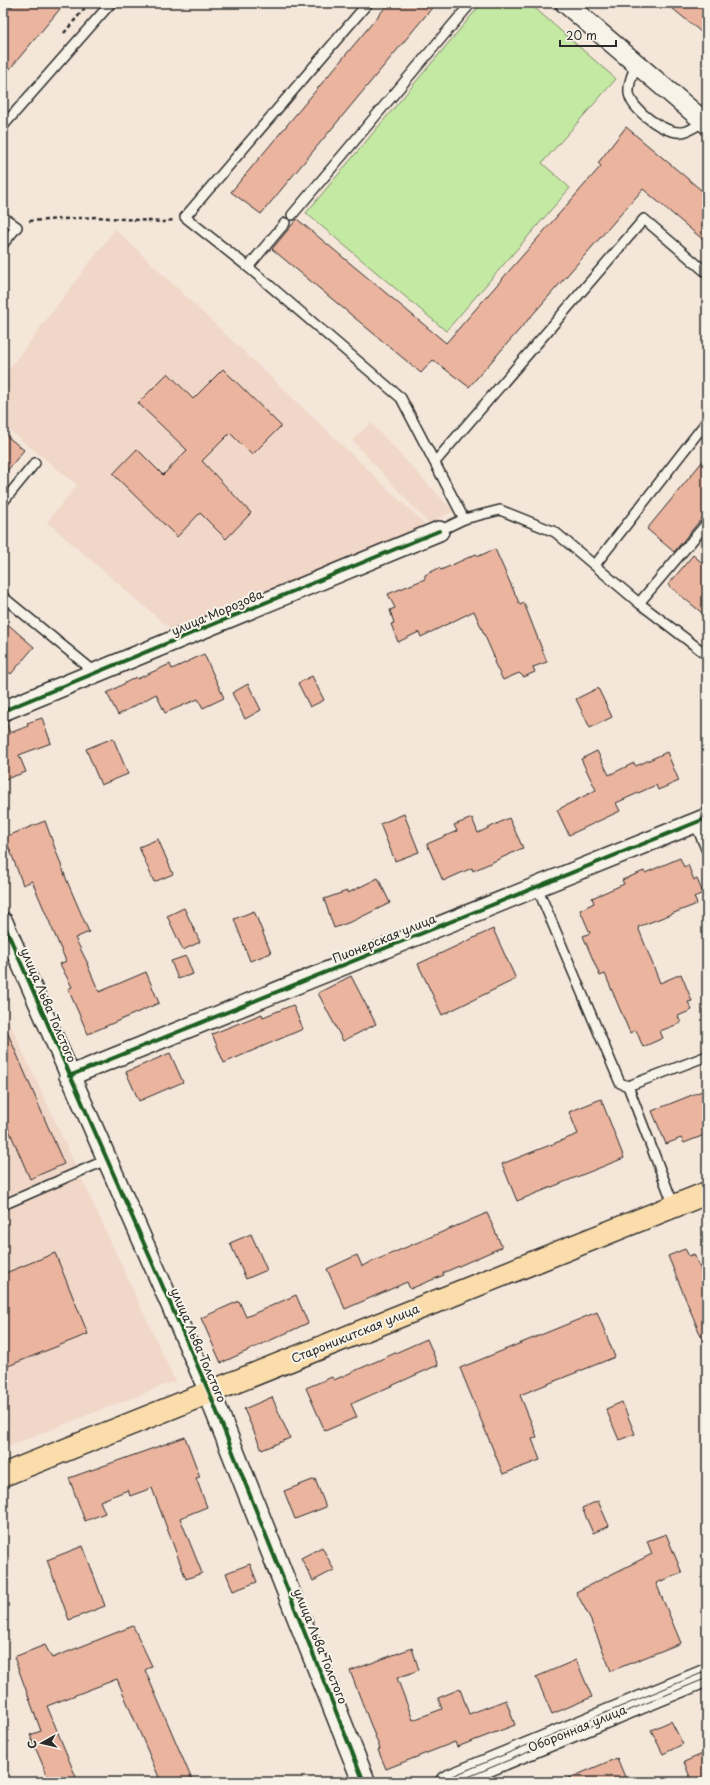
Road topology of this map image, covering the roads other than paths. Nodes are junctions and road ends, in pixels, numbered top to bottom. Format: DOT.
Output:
graph roads {
  1 [pos="111,3"];
  2 [pos="368,3"];
  3 [pos="471,3"];
  4 [pos="565,3"];
  5 [pos="636,63"];
  6 [pos="705,122"];
  7 [pos="3,126"];
  8 [pos="292,215"];
  9 [pos="6,220"];
  10 [pos="285,223"];
  11 [pos="3,244"];
  12 [pos="248,267"];
  13 [pos="707,273"];
  14 [pos="707,421"];
  15 [pos="435,462"];
  16 [pos="35,463"];
  17 [pos="3,502"];
  18 [pos="464,519"];
  19 [pos="707,523"];
  20 [pos="439,530"];
  21 [pos="595,565"];
  22 [pos="3,597"];
  23 [pos="639,603"];
  24 [pos="707,655"];
  25 [pos="96,673"];
  26 [pos="4,709"];
  27 [pos="701,820"];
  28 [pos="707,851"];
  29 [pos="537,887"];
  30 [pos="3,922"];
  31 [pos="707,1056"];
  32 [pos="69,1076"];
  33 [pos="628,1086"];
  34 [pos="106,1160"];
  35 [pos="707,1193"];
  36 [pos="3,1205"];
  37 [pos="674,1206"];
  38 [pos="209,1392"];
  39 [pos="3,1475"];
  40 [pos="707,1675"];
  41 [pos="364,1782"];
  42 [pos="447,1782"];
  1 -- 7 [label="lane"];
  2 -- 12 [label="lane"];
  3 -- 8 [label="lane"];
  4 -- 5 [label="street"];
  5 -- 6 [label="street"];
  5 -- 6 [label="lane"];
  9 -- 11 [label="lane"];
  10 -- 12 [label="lane"];
  12 -- 15 [label="lane"];
  13 -- 15 [label="lane"];
  14 -- 21 [label="lane"];
  15 -- 18 [label="lane"];
  16 -- 17 [label="lane"];
  18 -- 20 [label="lane"];
  18 -- 21 [label="lane"];
  19 -- 23 [label="lane"];
  20 -- 25 [label="street, улица Морозова"];
  21 -- 23 [label="lane"];
  22 -- 25 [label="lane"];
  23 -- 24 [label="lane"];
  25 -- 26 [label="street, улица Морозова"];
  27 -- 28 [label="lane"];
  27 -- 29 [label="street, Пионерская улица"];
  29 -- 32 [label="street, Пионерская улица"];
  29 -- 33 [label="lane"];
  30 -- 32 [label="street, улица Льва Толстого"];
  31 -- 33 [label="lane"];
  32 -- 34 [label="street, улица Льва Толстого"];
  33 -- 37 [label="lane"];
  34 -- 36 [label="lane"];
  34 -- 38 [label="street, улица Льва Толстого"];
  35 -- 37 [label="main road, Староникитская улица"];
  37 -- 38 [label="main road, Староникитская улица"];
  38 -- 39 [label="main road, Староникитская улица"];
  38 -- 41 [label="street, улица Льва Толстого"];
  40 -- 42 [label="street, Оборонная улица"];
}
